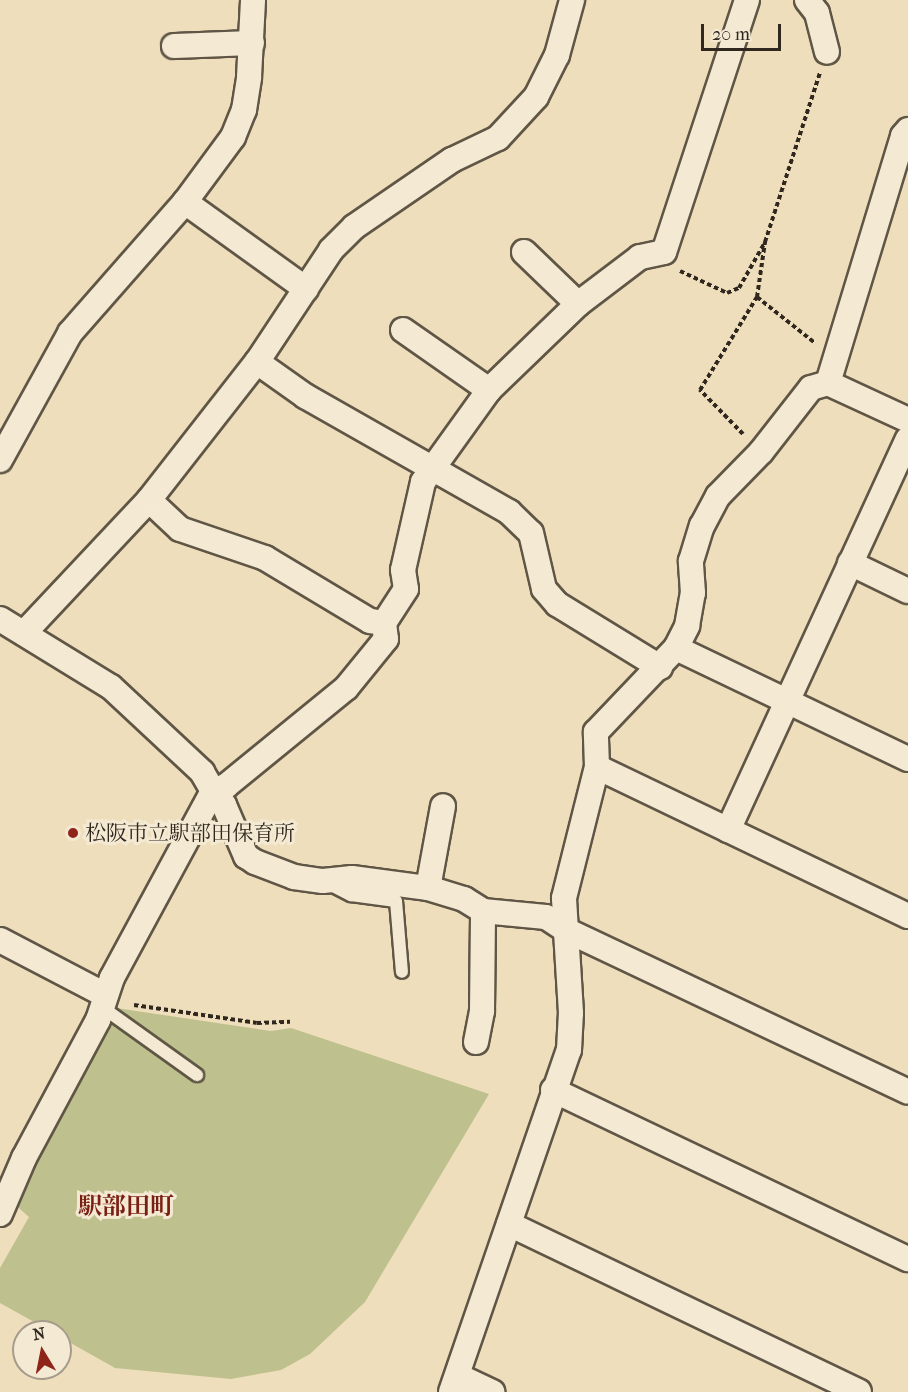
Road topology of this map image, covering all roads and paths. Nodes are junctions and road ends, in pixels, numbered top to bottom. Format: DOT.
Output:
graph roads {
  1 [pos="253,0"];
  2 [pos="572,0"];
  3 [pos="747,0"];
  4 [pos="807,0"];
  5 [pos="252,43"];
  6 [pos="174,46"];
  7 [pos="827,52"];
  8 [pos="908,130"];
  9 [pos="185,202"];
  10 [pos="765,242"];
  11 [pos="524,252"];
  12 [pos="655,254"];
  13 [pos="306,289"];
  14 [pos="757,297"];
  15 [pos="578,304"];
  16 [pos="403,330"];
  17 [pos="835,359"];
  18 [pos="257,362"];
  19 [pos="828,383"];
  20 [pos="489,390"];
  21 [pos="908,420"];
  22 [pos="5,434"];
  23 [pos="908,439"];
  24 [pos="761,452"];
  25 [pos="0,460"];
  26 [pos="432,466"];
  27 [pos="148,500"];
  28 [pos="850,563"];
  29 [pos="908,591"];
  30 [pos="0,619"];
  31 [pos="384,623"];
  32 [pos="24,633"];
  33 [pos="676,648"];
  34 [pos="660,667"];
  35 [pos="787,700"];
  36 [pos="908,759"];
  37 [pos="597,767"];
  38 [pos="213,790"];
  39 [pos="443,806"];
  40 [pos="728,830"];
  41 [pos="322,881"];
  42 [pos="428,888"];
  43 [pos="483,911"];
  44 [pos="908,916"];
  45 [pos="566,930"];
  46 [pos="0,940"];
  47 [pos="402,972"];
  48 [pos="103,1001"];
  49 [pos="290,1022"];
  50 [pos="476,1042"];
  51 [pos="196,1075"];
  52 [pos="553,1090"];
  53 [pos="908,1092"];
  54 [pos="0,1214"];
  55 [pos="509,1224"];
  56 [pos="908,1259"];
  57 [pos="454,1384"];
  58 [pos="492,1392"];
  59 [pos="859,1392"];
  1 -- 5 [label="street"];
  2 -- 13 [label="street"];
  3 -- 12 [label="street"];
  4 -- 7 [label="street"];
  5 -- 6 [label="street"];
  5 -- 9 [label="street"];
  7 -- 10 [label="path"];
  8 -- 17 [label="street"];
  9 -- 13 [label="street"];
  9 -- 22 [label="street"];
  10 -- 12 [label="path"];
  10 -- 14 [label="path"];
  11 -- 15 [label="street"];
  12 -- 15 [label="street"];
  13 -- 18 [label="street"];
  14 -- 17 [label="path"];
  14 -- 24 [label="path"];
  15 -- 20 [label="street"];
  16 -- 20 [label="street"];
  17 -- 19 [label="street"];
  18 -- 26 [label="street"];
  18 -- 27 [label="street"];
  19 -- 21 [label="street"];
  19 -- 24 [label="street"];
  20 -- 26 [label="street"];
  22 -- 25 [label="street"];
  23 -- 28 [label="street"];
  24 -- 33 [label="street"];
  26 -- 31 [label="street"];
  26 -- 34 [label="street"];
  27 -- 31 [label="street"];
  27 -- 32 [label="street"];
  28 -- 29 [label="street"];
  28 -- 35 [label="street"];
  30 -- 32 [label="street"];
  31 -- 38 [label="street"];
  32 -- 38 [label="street"];
  33 -- 34 [label="street"];
  33 -- 35 [label="street"];
  34 -- 37 [label="street"];
  35 -- 36 [label="street"];
  35 -- 40 [label="street"];
  37 -- 40 [label="street"];
  37 -- 45 [label="street"];
  38 -- 41 [label="street"];
  38 -- 48 [label="street"];
  39 -- 42 [label="street"];
  40 -- 44 [label="street"];
  41 -- 42 [label="street"];
  41 -- 47 [label="lane"];
  42 -- 43 [label="street"];
  43 -- 45 [label="street"];
  43 -- 50 [label="street"];
  45 -- 52 [label="street"];
  45 -- 53 [label="street"];
  46 -- 48 [label="street"];
  48 -- 49 [label="path"];
  48 -- 51 [label="lane"];
  48 -- 54 [label="street"];
  52 -- 55 [label="street"];
  52 -- 56 [label="street"];
  55 -- 57 [label="street"];
  55 -- 59 [label="street"];
  57 -- 58 [label="street"];
}
